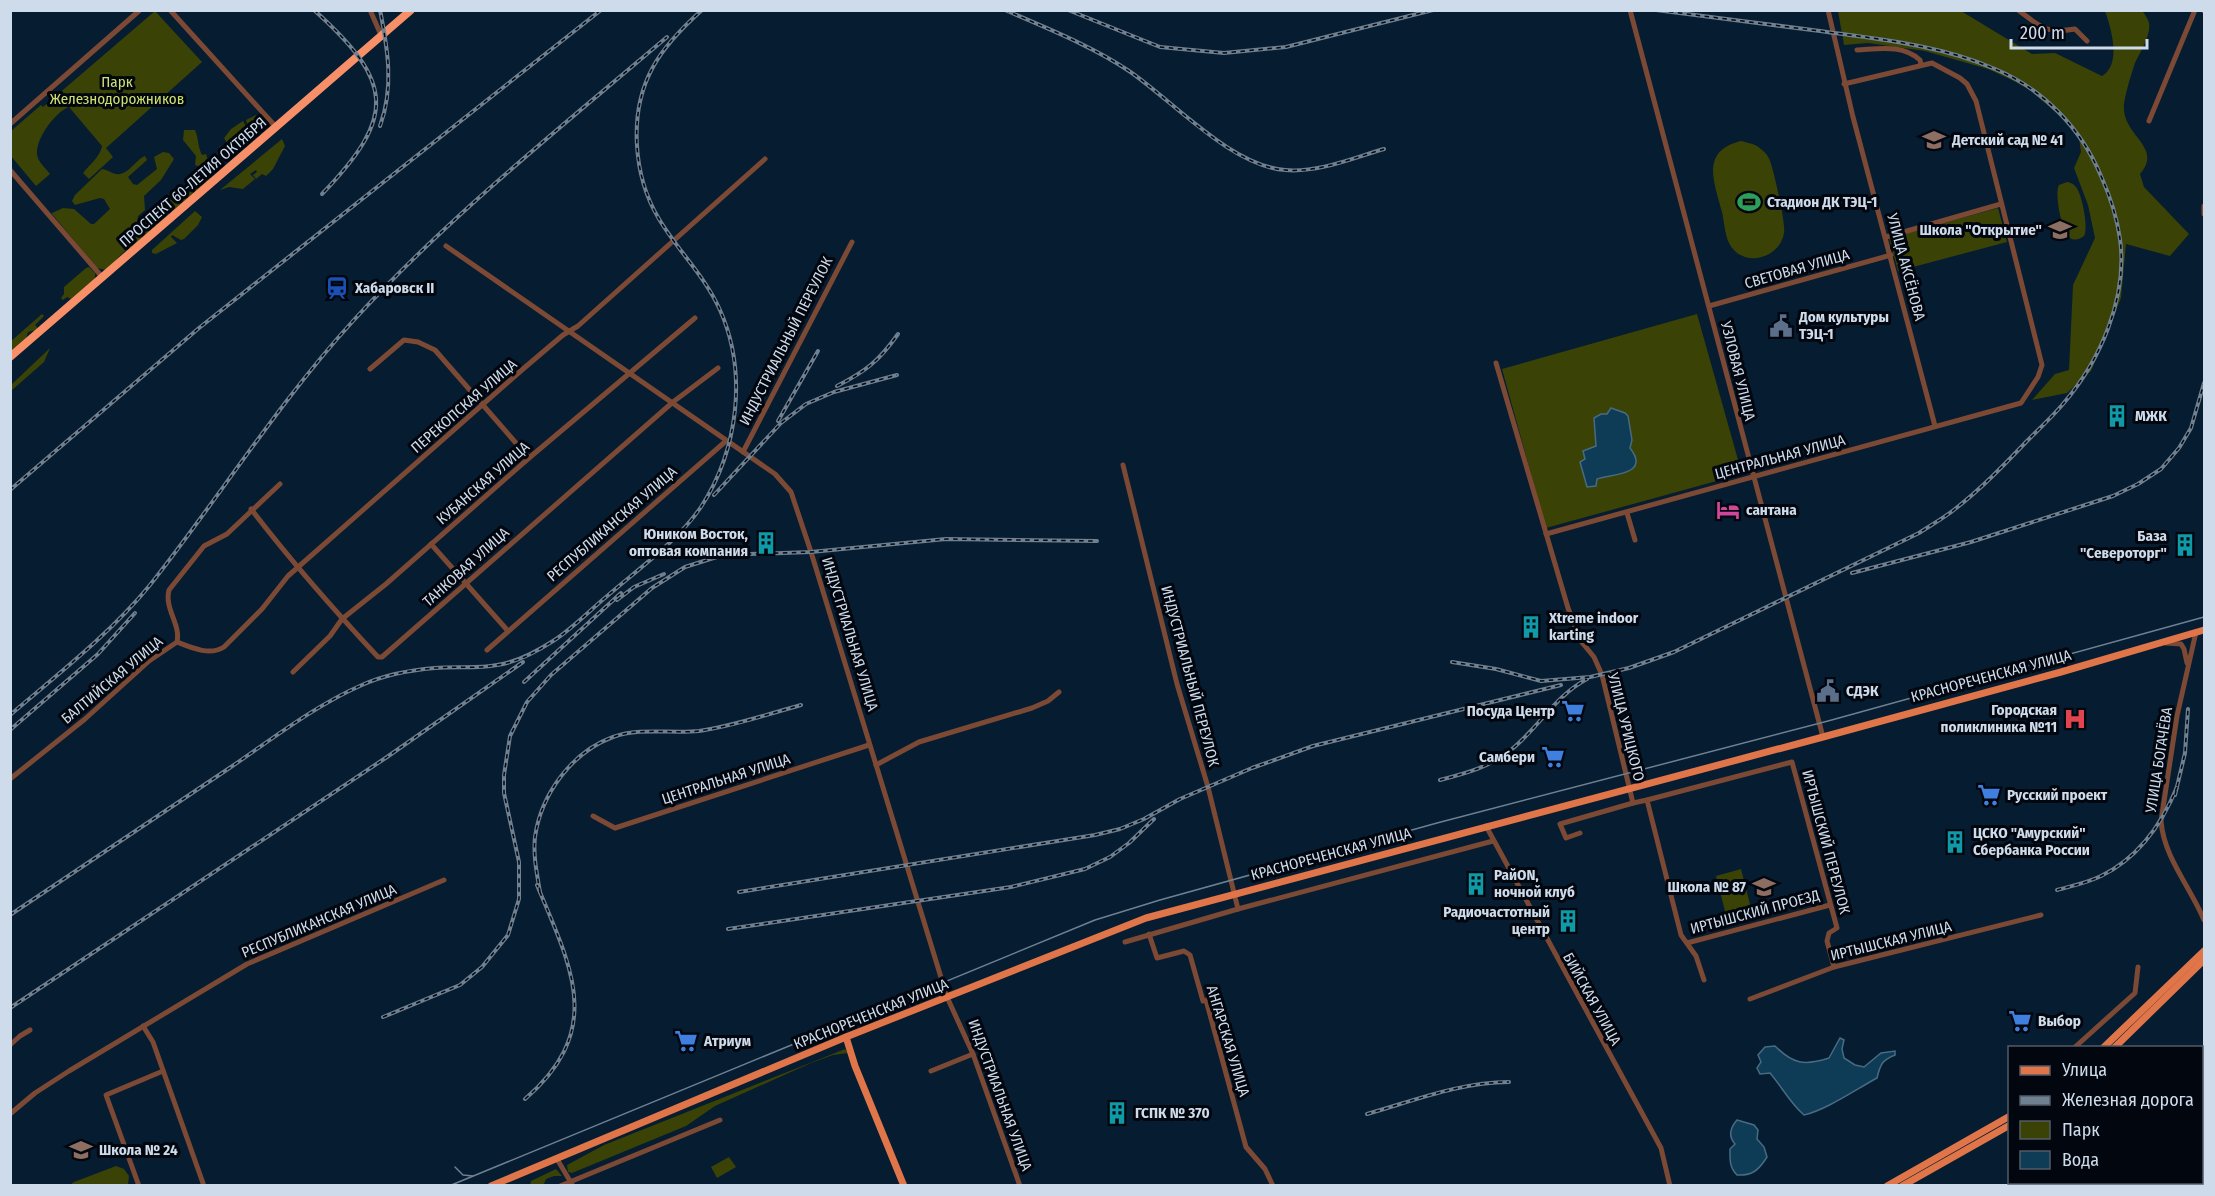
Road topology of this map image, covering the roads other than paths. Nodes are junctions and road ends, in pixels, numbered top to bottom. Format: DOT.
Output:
graph roads {
  1 [pos="140,10"];
  2 [pos="170,10"];
  3 [pos="370,10"];
  4 [pos="413,10"];
  5 [pos="1630,10"];
  6 [pos="1828,10"];
  7 [pos="2018,10"];
  8 [pos="2195,10"];
  9 [pos="381,35"];
  10 [pos="2087,41"];
  11 [pos="1857,50"];
  12 [pos="1921,65"];
  13 [pos="1844,84"];
  14 [pos="2149,121"];
  15 [pos="10,124"];
  16 [pos="276,127"];
  17 [pos="765,159"];
  18 [pos="10,170"];
  19 [pos="2001,204"];
  20 [pos="2205,206"];
  21 [pos="2205,214"];
  22 [pos="1886,237"];
  23 [pos="852,242"];
  24 [pos="446,246"];
  25 [pos="1891,255"];
  26 [pos="103,278"];
  27 [pos="1709,306"];
  28 [pos="695,318"];
  29 [pos="571,331"];
  30 [pos="10,357"];
  31 [pos="1496,363"];
  32 [pos="718,368"];
  33 [pos="370,369"];
  34 [pos="630,372"];
  35 [pos="673,402"];
  36 [pos="483,403"];
  37 [pos="1935,426"];
  38 [pos="726,441"];
  39 [pos="743,452"];
  40 [pos="530,458"];
  41 [pos="1123,465"];
  42 [pos="1752,476"];
  43 [pos="280,483"];
  44 [pos="251,509"];
  45 [pos="1627,513"];
  46 [pos="1546,534"];
  47 [pos="1635,540"];
  48 [pos="431,544"];
  49 [pos="297,567"];
  50 [pos="466,583"];
  51 [pos="342,619"];
  52 [pos="2205,630"];
  53 [pos="508,631"];
  54 [pos="2196,632"];
  55 [pos="177,642"];
  56 [pos="2157,643"];
  57 [pos="487,650"];
  58 [pos="2188,665"];
  59 [pos="294,672"];
  60 [pos="1059,692"];
  61 [pos="1823,737"];
  62 [pos="869,745"];
  63 [pos="876,765"];
  64 [pos="10,779"];
  65 [pos="1629,788"];
  66 [pos="1647,800"];
  67 [pos="1633,803"];
  68 [pos="593,816"];
  69 [pos="1486,826"];
  70 [pos="1580,833"];
  71 [pos="1492,841"];
  72 [pos="444,880"];
  73 [pos="1234,894"];
  74 [pos="1830,905"];
  75 [pos="1238,909"];
  76 [pos="2041,915"];
  77 [pos="2205,920"];
  78 [pos="1149,934"];
  79 [pos="1125,942"];
  80 [pos="1687,943"];
  81 [pos="2205,951"];
  82 [pos="2205,960"];
  83 [pos="1834,967"];
  84 [pos="2138,967"];
  85 [pos="1704,980"];
  86 [pos="947,997"];
  87 [pos="1750,999"];
  88 [pos="144,1026"];
  89 [pos="30,1030"];
  90 [pos="846,1037"];
  91 [pos="10,1045"];
  92 [pos="2075,1046"];
  93 [pos="2104,1046"];
  94 [pos="2115,1046"];
  95 [pos="973,1054"];
  96 [pos="163,1071"];
  97 [pos="932,1071"];
  98 [pos="10,1114"];
  99 [pos="2008,1117"];
  100 [pos="720,1120"];
  101 [pos="2008,1126"];
  102 [pos="557,1159"];
  103 [pos="572,1184"];
  104 [pos="139,1185"];
  105 [pos="204,1185"];
  106 [pos="491,1185"];
  107 [pos="560,1185"];
  108 [pos="904,1185"];
  109 [pos="1020,1185"];
  110 [pos="1273,1185"];
  111 [pos="1670,1185"];
  112 [pos="1887,1185"];
  113 [pos="1902,1185"];
  1 -- 15 [label="street"];
  2 -- 16 [label="street"];
  3 -- 9 [label="street"];
  4 -- 9 [label="highway, ПРОСПЕКТ 60-ЛЕТИЯ ОКТЯБРЯ"];
  5 -- 27 [label="street, УЗЛОВАЯ УЛИЦА"];
  6 -- 13 [label="street, УЛИЦА АКСЁНОВА"];
  7 -- 10 [label="street"];
  8 -- 14 [label="street"];
  9 -- 16 [label="highway, ПРОСПЕКТ 60-ЛЕТИЯ ОКТЯБРЯ"];
  11 -- 12 [label="street"];
  12 -- 13 [label="street"];
  12 -- 19 [label="street"];
  13 -- 22 [label="street, УЛИЦА АКСЁНОВА"];
  16 -- 26 [label="highway, ПРОСПЕКТ 60-ЛЕТИЯ ОКТЯБРЯ"];
  17 -- 29 [label="street, ПЕРЕКОПСКАЯ УЛИЦА"];
  18 -- 26 [label="street"];
  19 -- 22 [label="street"];
  19 -- 37 [label="street, ЦЕНТРАЛЬНАЯ УЛИЦА"];
  20 -- 21 [label="street"];
  22 -- 25 [label="street, УЛИЦА АКСЁНОВА"];
  23 -- 39 [label="street, ИНДУСТРИАЛЬНЫЙ ПЕРЕУЛОК"];
  24 -- 29 [label="street, ИНДУСТРИАЛЬНАЯ УЛИЦА"];
  25 -- 27 [label="street, СВЕТОВАЯ УЛИЦА"];
  25 -- 37 [label="street, УЛИЦА АКСЁНОВА"];
  26 -- 30 [label="highway, ПРОСПЕКТ 60-ЛЕТИЯ ОКТЯБРЯ"];
  27 -- 42 [label="street, УЗЛОВАЯ УЛИЦА"];
  28 -- 34 [label="street, КУБАНСКАЯ УЛИЦА"];
  29 -- 34 [label="street, ИНДУСТРИАЛЬНАЯ УЛИЦА"];
  29 -- 36 [label="street, ПЕРЕКОПСКАЯ УЛИЦА"];
  31 -- 46 [label="street, УЛИЦА УРИЦКОГО"];
  32 -- 35 [label="street, ТАНКОВАЯ УЛИЦА"];
  33 -- 36 [label="street"];
  34 -- 35 [label="street, ИНДУСТРИАЛЬНАЯ УЛИЦА"];
  34 -- 40 [label="street, КУБАНСКАЯ УЛИЦА"];
  35 -- 38 [label="street, ИНДУСТРИАЛЬНАЯ УЛИЦА"];
  35 -- 50 [label="street, ТАНКОВАЯ УЛИЦА"];
  36 -- 40 [label="street"];
  36 -- 49 [label="street, ПЕРЕКОПСКАЯ УЛИЦА"];
  37 -- 42 [label="street, ЦЕНТРАЛЬНАЯ УЛИЦА"];
  38 -- 39 [label="street, ИНДУСТРИАЛЬНАЯ УЛИЦА"];
  38 -- 53 [label="street, РЕСПУБЛИКАНСКАЯ УЛИЦА"];
  39 -- 62 [label="street, ИНДУСТРИАЛЬНАЯ УЛИЦА"];
  40 -- 48 [label="street, КУБАНСКАЯ УЛИЦА"];
  41 -- 73 [label="street, ИНДУСТРИАЛЬНЫЙ ПЕРЕУЛОК"];
  42 -- 45 [label="street, ЦЕНТРАЛЬНАЯ УЛИЦА"];
  42 -- 61 [label="street, УЗЛОВАЯ УЛИЦА"];
  43 -- 44 [label="street, БАЛТИЙСКАЯ УЛИЦА"];
  44 -- 49 [label="street, ТАНКОВАЯ УЛИЦА"];
  44 -- 55 [label="street, БАЛТИЙСКАЯ УЛИЦА"];
  45 -- 46 [label="street, ЦЕНТРАЛЬНАЯ УЛИЦА"];
  45 -- 47 [label="street"];
  46 -- 65 [label="street, УЛИЦА УРИЦКОГО"];
  48 -- 50 [label="street"];
  48 -- 51 [label="street, КУБАНСКАЯ УЛИЦА"];
  49 -- 51 [label="street, ТАНКОВАЯ УЛИЦА"];
  49 -- 55 [label="street, ПЕРЕКОПСКАЯ УЛИЦА"];
  50 -- 51 [label="street, ТАНКОВАЯ УЛИЦА"];
  50 -- 53 [label="street"];
  51 -- 59 [label="street, КУБАНСКАЯ УЛИЦА"];
  52 -- 54 [label="main road, КРАСНОРЕЧЕНСКАЯ УЛИЦА"];
  53 -- 57 [label="street, РЕСПУБЛИКАНСКАЯ УЛИЦА"];
  54 -- 56 [label="main road, КРАСНОРЕЧЕНСКАЯ УЛИЦА"];
  54 -- 58 [label="street, УЛИЦА БОГАЧЁВА"];
  55 -- 64 [label="street, БАЛТИЙСКАЯ УЛИЦА"];
  56 -- 58 [label="street"];
  56 -- 61 [label="main road, КРАСНОРЕЧЕНСКАЯ УЛИЦА"];
  58 -- 77 [label="street, УЛИЦА БОГАЧЁВА"];
  60 -- 63 [label="street"];
  61 -- 65 [label="main road, КРАСНОРЕЧЕНСКАЯ УЛИЦА"];
  62 -- 63 [label="street, ИНДУСТРИАЛЬНАЯ УЛИЦА"];
  62 -- 68 [label="street, ЦЕНТРАЛЬНАЯ УЛИЦА"];
  63 -- 86 [label="street, ИНДУСТРИАЛЬНАЯ УЛИЦА"];
  65 -- 67 [label="street, УЛИЦА УРИЦКОГО"];
  65 -- 69 [label="main road, КРАСНОРЕЧЕНСКАЯ УЛИЦА"];
  66 -- 67 [label="street, УЛИЦА УРИЦКОГО"];
  66 -- 74 [label="street, ИРТЫШСКИЙ ПЕРЕУЛОК"];
  66 -- 80 [label="street, УЛИЦА УРИЦКОГО"];
  67 -- 70 [label="street"];
  69 -- 71 [label="street, БИЙСКАЯ УЛИЦА"];
  69 -- 73 [label="main road, КРАСНОРЕЧЕНСКАЯ УЛИЦА"];
  71 -- 75 [label="street"];
  71 -- 111 [label="street, БИЙСКАЯ УЛИЦА"];
  72 -- 88 [label="street, РЕСПУБЛИКАНСКАЯ УЛИЦА"];
  73 -- 75 [label="street, ИНДУСТРИАЛЬНЫЙ ПЕРЕУЛОК"];
  73 -- 86 [label="main road, КРАСНОРЕЧЕНСКАЯ УЛИЦА"];
  74 -- 80 [label="street, ИРТЫШСКИЙ ПРОЕЗД"];
  74 -- 83 [label="street, ИРТЫШСКИЙ ПЕРЕУЛОК"];
  75 -- 78 [label="street"];
  76 -- 83 [label="street, ИРТЫШСКАЯ УЛИЦА"];
  78 -- 79 [label="street"];
  78 -- 110 [label="street, АНГАРСКАЯ УЛИЦА"];
  80 -- 85 [label="street, УЛИЦА УРИЦКОГО"];
  81 -- 93 [label="main road"];
  82 -- 94 [label="main road"];
  83 -- 87 [label="street, ИРТЫШСКАЯ УЛИЦА"];
  84 -- 92 [label="street"];
  86 -- 90 [label="main road, КРАСНОРЕЧЕНСКАЯ УЛИЦА"];
  86 -- 95 [label="street, ИНДУСТРИАЛЬНАЯ УЛИЦА"];
  88 -- 96 [label="street"];
  88 -- 98 [label="street, РЕСПУБЛИКАНСКАЯ УЛИЦА"];
  89 -- 91 [label="street"];
  90 -- 102 [label="main road, КРАСНОРЕЧЕНСКАЯ УЛИЦА"];
  90 -- 108 [label="main road"];
  95 -- 97 [label="street"];
  95 -- 109 [label="street, ИНДУСТРИАЛЬНАЯ УЛИЦА"];
  96 -- 104 [label="street"];
  96 -- 105 [label="street"];
  99 -- 112 [label="main road"];
  100 -- 103 [label="street"];
  101 -- 113 [label="main road"];
  102 -- 103 [label="street"];
  102 -- 106 [label="main road, КРАСНОРЕЧЕНСКАЯ УЛИЦА"];
  103 -- 107 [label="street"];
}
